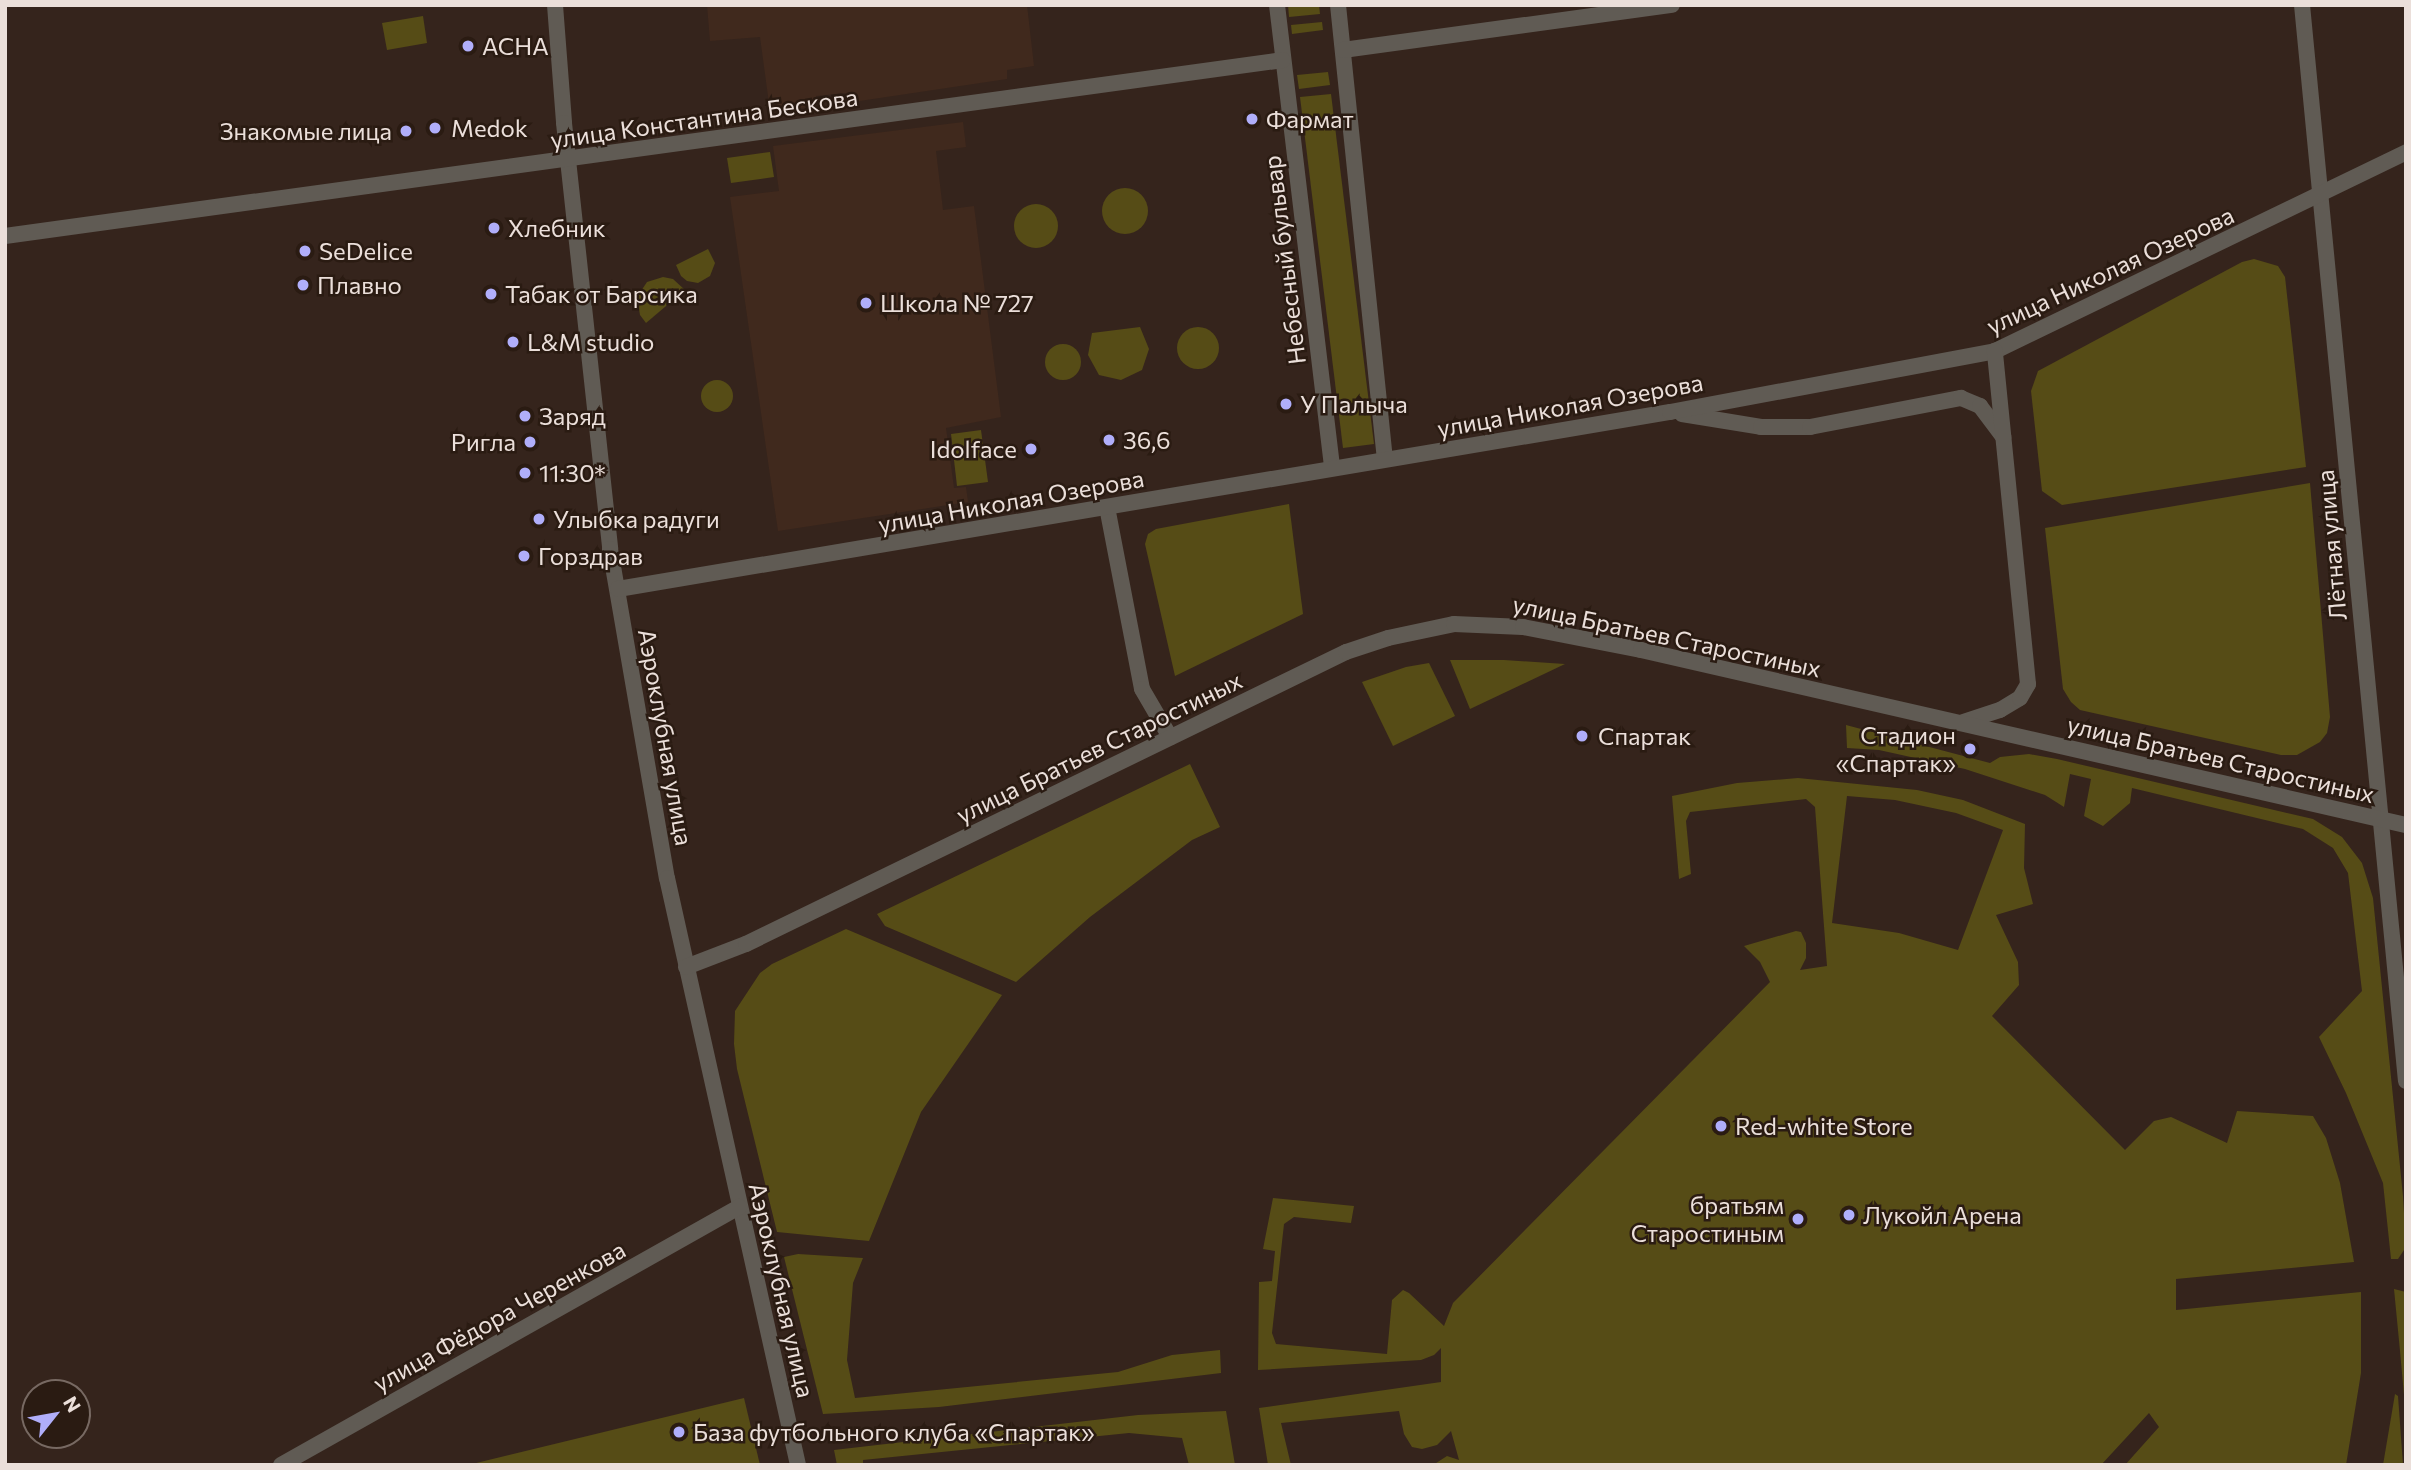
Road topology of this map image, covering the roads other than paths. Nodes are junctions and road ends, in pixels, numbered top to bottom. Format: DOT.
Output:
graph roads {
  1 [pos="555,5"];
  2 [pos="1277,5"];
  3 [pos="1338,5"];
  4 [pos="1672,5"];
  5 [pos="2302,5"];
  6 [pos="1343,50"];
  7 [pos="1283,61"];
  8 [pos="2406,152"];
  9 [pos="570,159"];
  10 [pos="2321,194"];
  11 [pos="5,236"];
  12 [pos="1996,351"];
  13 [pos="1670,412"];
  14 [pos="2004,438"];
  15 [pos="1385,459"];
  16 [pos="1332,468"];
  17 [pos="1107,507"];
  18 [pos="618,589"];
  19 [pos="1961,723"];
  20 [pos="1170,737"];
  21 [pos="2382,820"];
  22 [pos="2406,825"];
  23 [pos="686,967"];
  24 [pos="2406,1081"];
  25 [pos="739,1207"];
  26 [pos="281,1465"];
  27 [pos="799,1465"];
  1 -- 9 [label="street, Аэроклубная улица"];
  2 -- 7 [label="street, Небесный бульвар"];
  3 -- 6 [label="street"];
  4 -- 6 [label="street"];
  5 -- 10 [label="street, Лётная улица"];
  6 -- 15 [label="street"];
  7 -- 9 [label="street, улица Константина Бескова"];
  7 -- 16 [label="street, Небесный бульвар"];
  8 -- 10 [label="street, улица Николая Озерова"];
  9 -- 11 [label="street, улица Константина Бескова"];
  9 -- 18 [label="street, Аэроклубная улица"];
  10 -- 12 [label="street, улица Николая Озерова"];
  10 -- 21 [label="street, Лётная улица"];
  12 -- 13 [label="street, улица Николая Озерова"];
  12 -- 14 [label="street"];
  13 -- 14 [label="street"];
  13 -- 15 [label="street, улица Николая Озерова"];
  14 -- 19 [label="street"];
  15 -- 16 [label="street, улица Николая Озерова"];
  16 -- 17 [label="street, улица Николая Озерова"];
  17 -- 18 [label="street, улица Николая Озерова"];
  17 -- 20 [label="street"];
  18 -- 23 [label="street, Аэроклубная улица"];
  19 -- 20 [label="street, улица Братьев Старостиных"];
  19 -- 21 [label="street, улица Братьев Старостиных"];
  20 -- 23 [label="street, улица Братьев Старостиных"];
  21 -- 22 [label="street, улица Братьев Старостиных"];
  21 -- 24 [label="street, Лётная улица"];
  23 -- 25 [label="street, Аэроклубная улица"];
  25 -- 26 [label="street, улица Фёдора Черенкова"];
  25 -- 27 [label="street, Аэроклубная улица"];
}
